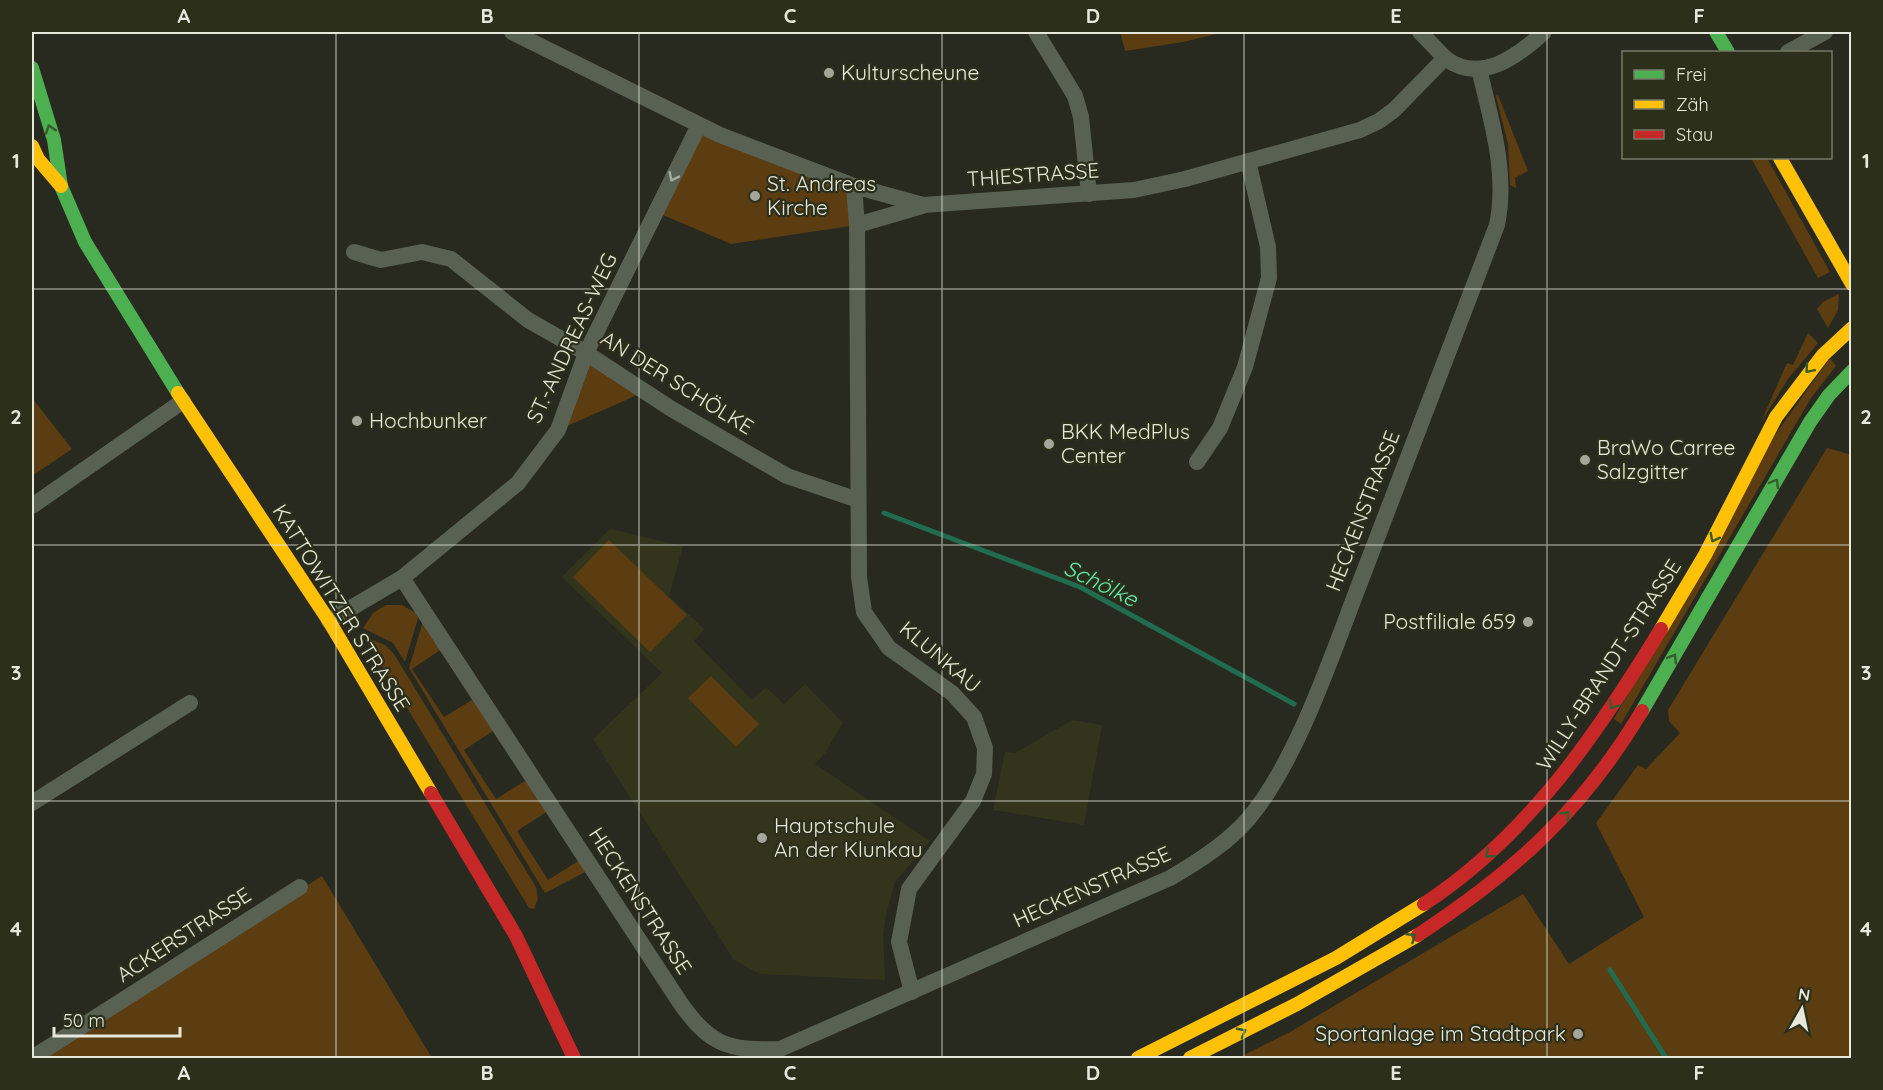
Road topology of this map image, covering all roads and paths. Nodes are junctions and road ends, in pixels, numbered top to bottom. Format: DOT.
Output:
graph roads {
  1 [pos="512,32"];
  2 [pos="1036,32"];
  3 [pos="1420,32"];
  4 [pos="1544,32"];
  5 [pos="1708,32"];
  6 [pos="1716,32"];
  7 [pos="1826,32"];
  8 [pos="1718,51"];
  9 [pos="1727,51"];
  10 [pos="1790,51"];
  11 [pos="1445,58"];
  12 [pos="32,68"];
  13 [pos="1479,69"];
  14 [pos="699,125"];
  15 [pos="32,146"];
  16 [pos="1781,159"];
  17 [pos="1248,161"];
  18 [pos="61,186"];
  19 [pos="854,186"];
  20 [pos="1089,194"];
  21 [pos="922,205"];
  22 [pos="857,225"];
  23 [pos="354,252"];
  24 [pos="1851,284"];
  25 [pos="1851,328"];
  26 [pos="586,353"];
  27 [pos="1851,371"];
  28 [pos="183,401"];
  29 [pos="1197,462"];
  30 [pos="858,500"];
  31 [pos="32,506"];
  32 [pos="402,578"];
  33 [pos="329,621"];
  34 [pos="190,703"];
  35 [pos="32,803"];
  36 [pos="300,887"];
  37 [pos="912,992"];
  38 [pos="32,1058"];
  39 [pos="574,1059"];
  40 [pos="1138,1059"];
  41 [pos="1190,1059"];
  1 -- 14 [label="street, THIESTRASSE"];
  2 -- 20 [label="street"];
  3 -- 11 [label="street"];
  4 -- 13 [label="street"];
  5 -- 8 [label="street"];
  6 -- 9 [label="street"];
  7 -- 10 [label="street"];
  11 -- 13 [label="street"];
  11 -- 17 [label="street, THIESTRASSE"];
  18 -- 12 [label="street, KATTOWITZER STRASSE, one-way"];
  13 -- 37 [label="street, HECKENSTRASSE"];
  14 -- 19 [label="street, THIESTRASSE"];
  14 -- 26 [label="street, ST.-ANDREAS-WEG, one-way"];
  15 -- 18 [label="street, KATTOWITZER STRASSE"];
  16 -- 24 [label="street"];
  17 -- 20 [label="street, THIESTRASSE"];
  17 -- 29 [label="street"];
  18 -- 28 [label="street, KATTOWITZER STRASSE"];
  19 -- 21 [label="street, THIESTRASSE"];
  19 -- 22 [label="street, KLUNKAU"];
  20 -- 21 [label="street, THIESTRASSE"];
  21 -- 22 [label="street"];
  22 -- 30 [label="street, KLUNKAU"];
  23 -- 26 [label="street, AN DER SCHÖLKE"];
  25 -- 40 [label="street, WILLY-BRANDT-STRASSE, one-way"];
  26 -- 30 [label="street, AN DER SCHÖLKE"];
  26 -- 32 [label="street, ST.-ANDREAS-WEG"];
  41 -- 27 [label="street, one-way"];
  28 -- 31 [label="street"];
  28 -- 33 [label="street, KATTOWITZER STRASSE"];
  30 -- 37 [label="street, KLUNKAU"];
  32 -- 33 [label="street, ST.-ANDREAS-WEG"];
  32 -- 37 [label="street, HECKENSTRASSE"];
  33 -- 39 [label="street, KATTOWITZER STRASSE"];
  34 -- 35 [label="street"];
  36 -- 38 [label="street, ACKERSTRASSE"];
}
